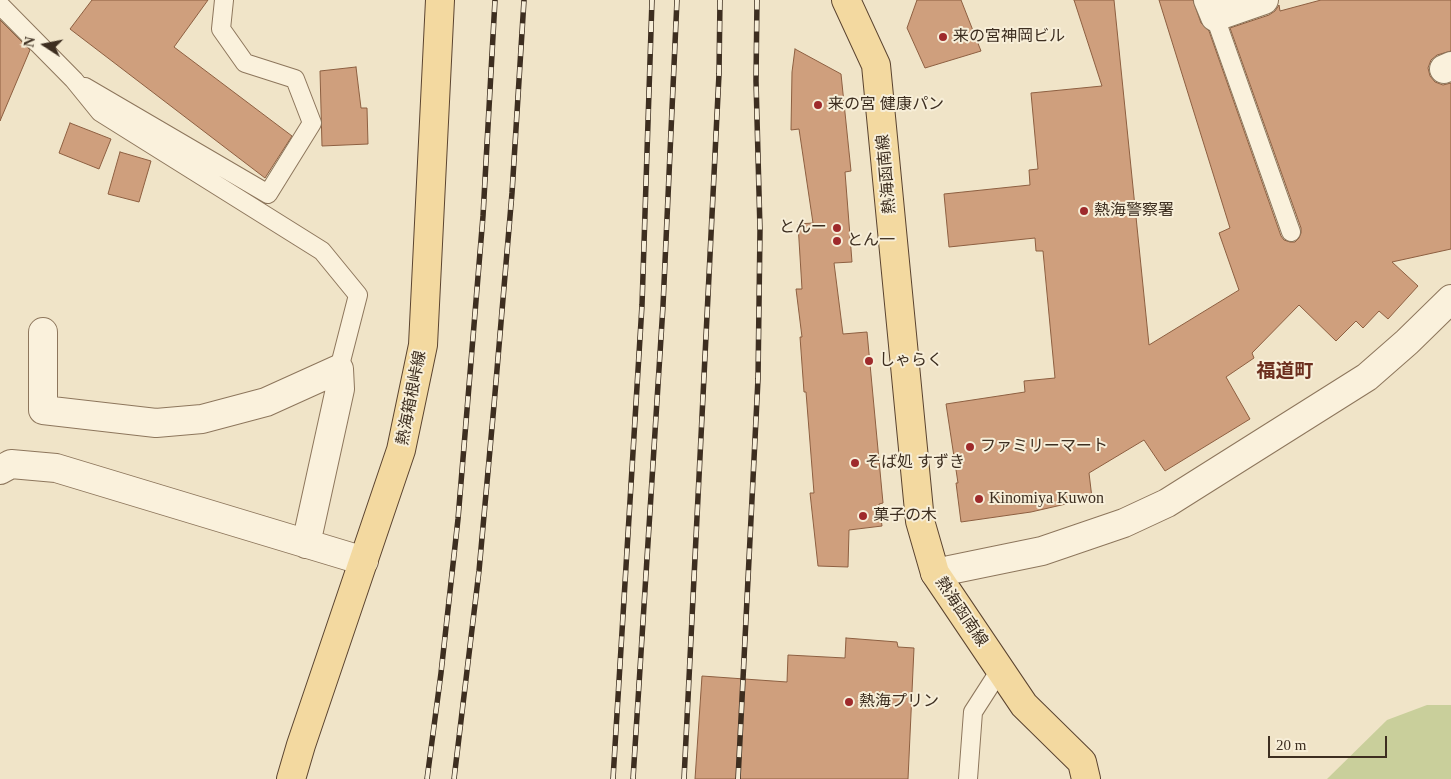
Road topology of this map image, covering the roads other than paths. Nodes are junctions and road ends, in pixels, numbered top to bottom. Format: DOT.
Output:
graph roads {
  1 [pos="224,0"];
  2 [pos="440,0"];
  3 [pos="846,0"];
  4 [pos="1264,0"];
  5 [pos="0,5"];
  6 [pos="1211,8"];
  7 [pos="74,80"];
  8 [pos="1291,232"];
  9 [pos="1451,299"];
  10 [pos="43,332"];
  11 [pos="339,369"];
  12 [pos="0,470"];
  13 [pos="306,544"];
  14 [pos="364,561"];
  15 [pos="935,573"];
  16 [pos="1000,670"];
  17 [pos="291,779"];
  18 [pos="968,779"];
  19 [pos="1086,779"];
  1 -- 7 [label="lane"];
  2 -- 14 [label="main road, 熱海箱根峠線"];
  3 -- 15 [label="main road, 熱海函南線"];
  4 -- 6 [label="street"];
  5 -- 7 [label="lane"];
  6 -- 8 [label="lane"];
  7 -- 11 [label="lane"];
  9 -- 15 [label="street"];
  10 -- 11 [label="street"];
  11 -- 13 [label="street"];
  12 -- 13 [label="street"];
  13 -- 14 [label="street"];
  14 -- 17 [label="main road, 熱海箱根峠線"];
  15 -- 16 [label="main road, 熱海函南線"];
  16 -- 18 [label="lane"];
  16 -- 19 [label="main road, 熱海函南線"];
}
